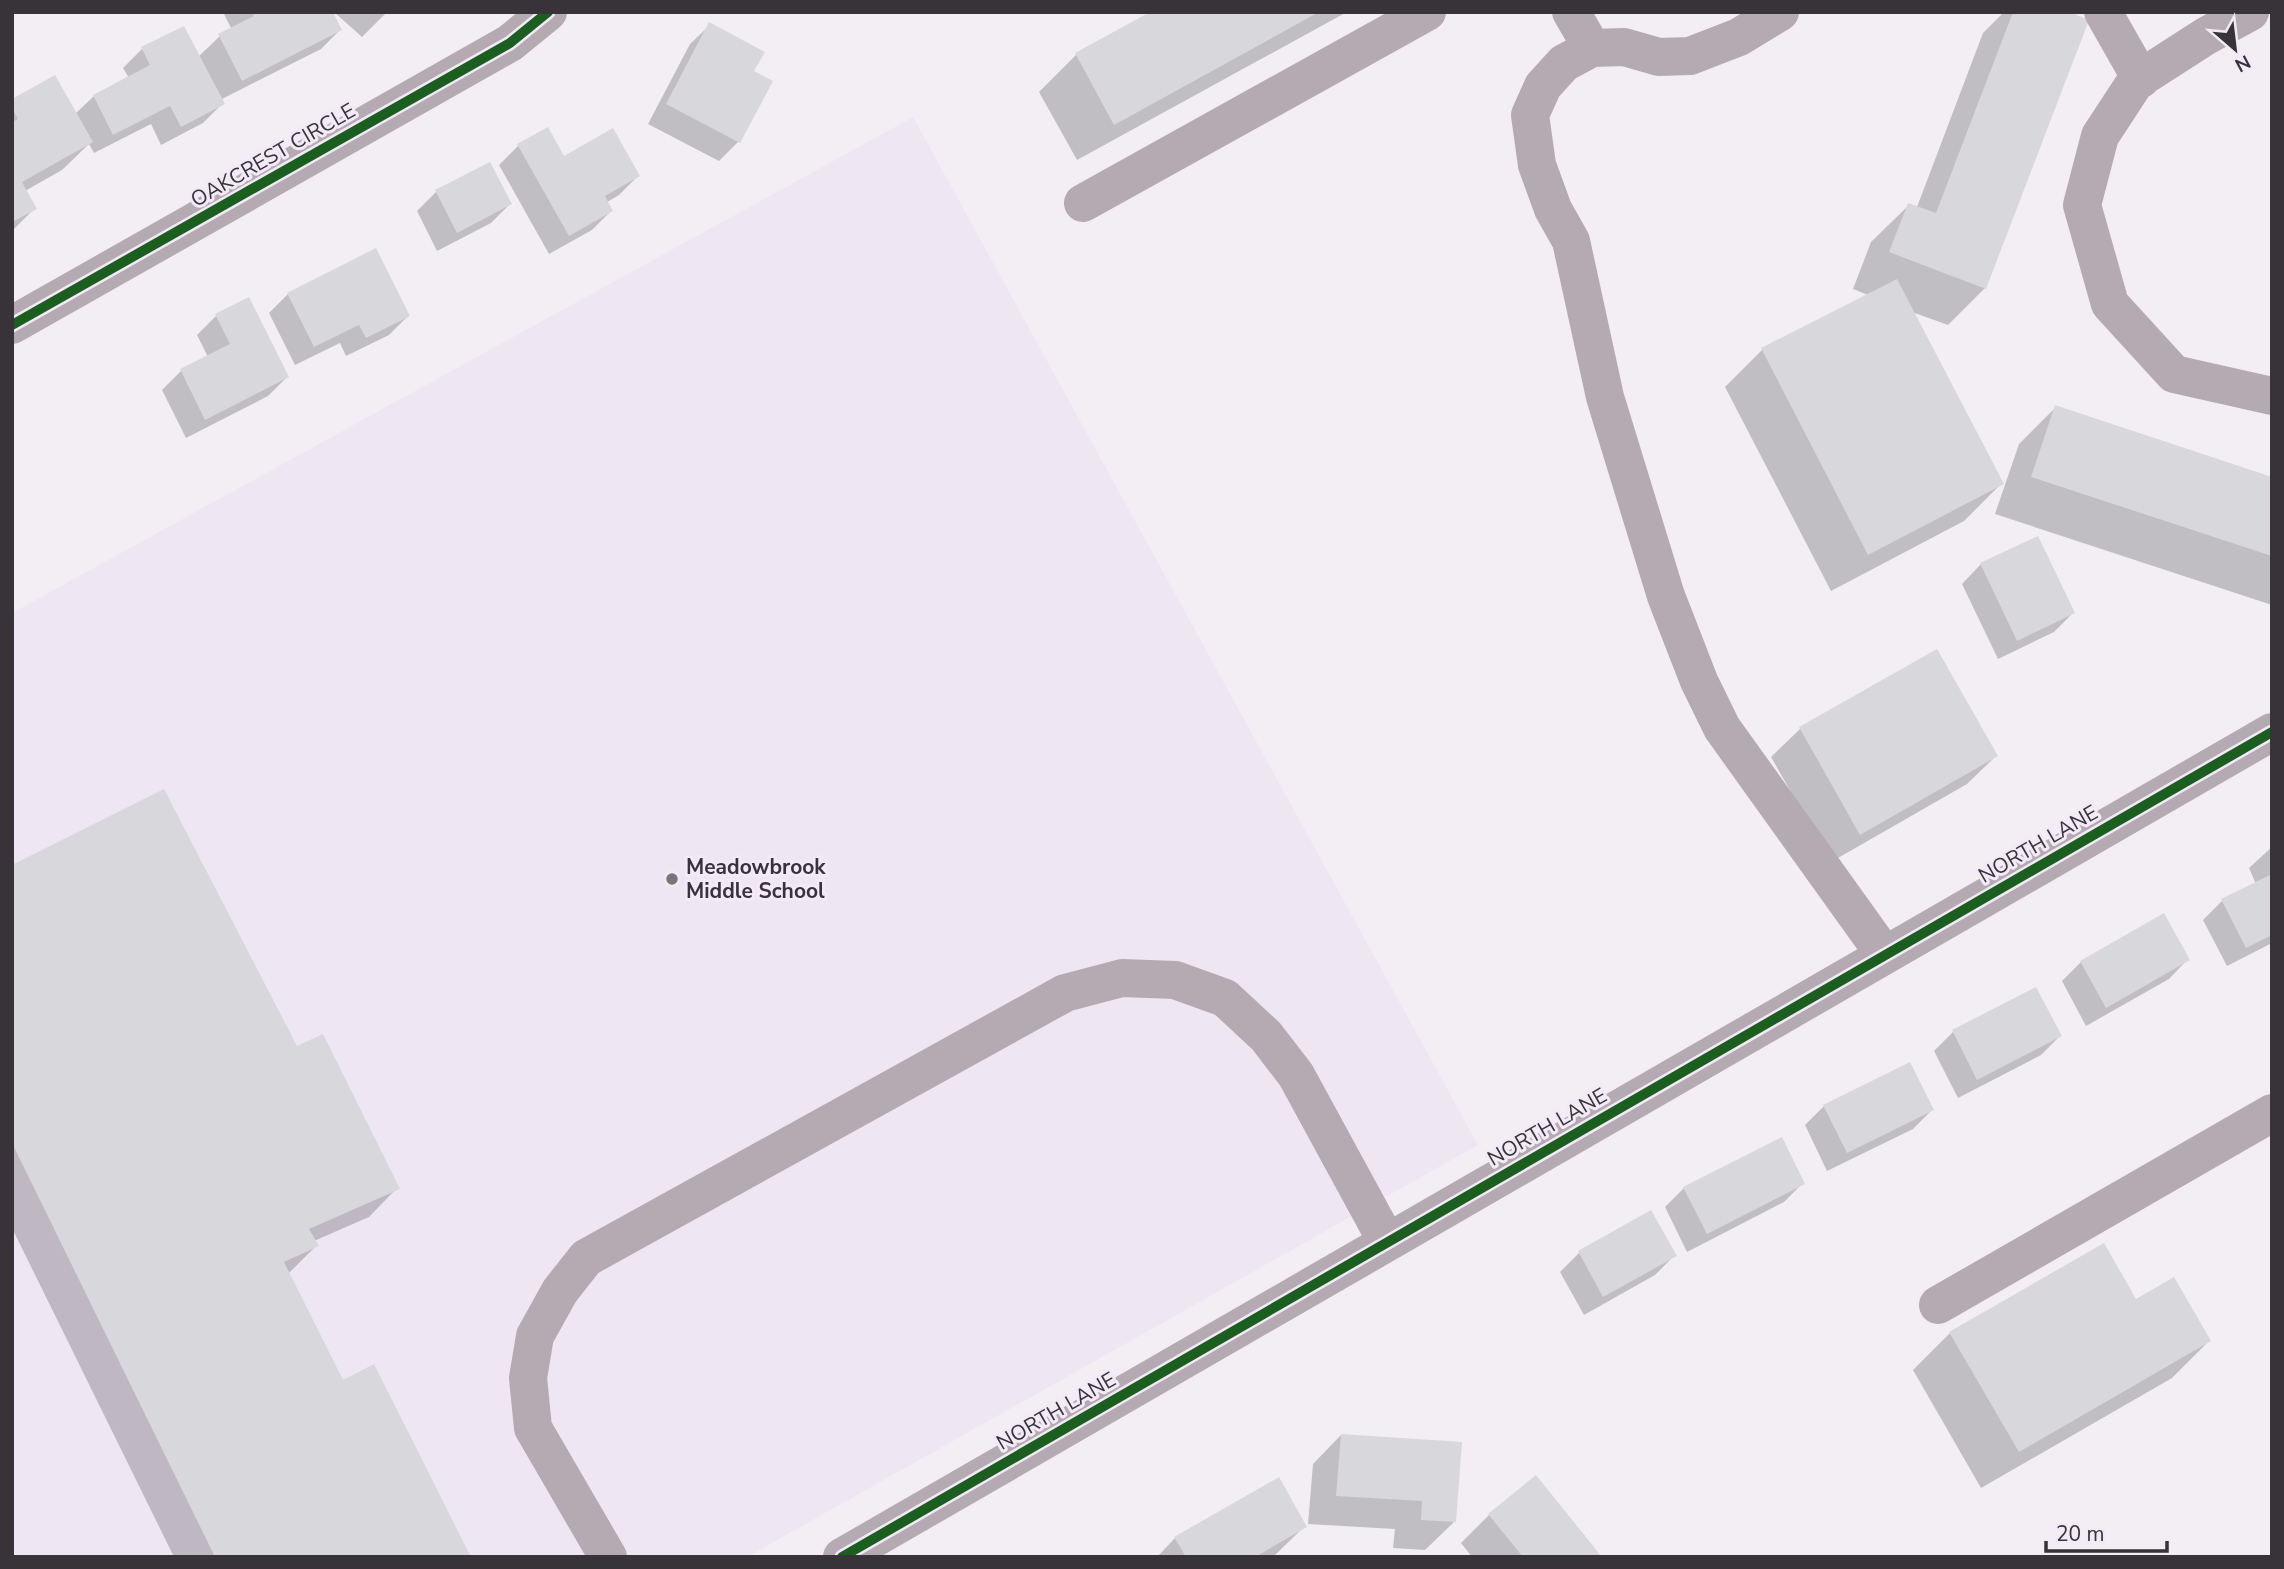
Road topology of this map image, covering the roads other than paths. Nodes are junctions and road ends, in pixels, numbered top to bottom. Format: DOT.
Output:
graph roads {
  1 [pos="548,12"];
  2 [pos="1427,12"];
  3 [pos="1571,12"];
  4 [pos="1780,12"];
  5 [pos="2103,12"];
  6 [pos="2250,12"];
  7 [pos="2260,12"];
  8 [pos="2272,33"];
  9 [pos="1592,48"];
  10 [pos="2141,79"];
  11 [pos="1083,203"];
  12 [pos="12,325"];
  13 [pos="2272,396"];
  14 [pos="2272,732"];
  15 [pos="1884,954"];
  16 [pos="2272,1113"];
  17 [pos="1387,1242"];
  18 [pos="1938,1305"];
  19 [pos="608,1557"];
  20 [pos="842,1557"];
  1 -- 12 [label="street, OAKCREST CIRCLE"];
  2 -- 11 [label="street"];
  3 -- 9 [label="street"];
  4 -- 9 [label="street"];
  5 -- 10 [label="street"];
  6 -- 10 [label="street"];
  7 -- 8 [label="street"];
  9 -- 15 [label="street"];
  10 -- 13 [label="street"];
  14 -- 15 [label="street, NORTH LANE"];
  15 -- 17 [label="street, NORTH LANE"];
  16 -- 18 [label="street"];
  17 -- 19 [label="street"];
  17 -- 20 [label="street, NORTH LANE"];
}
